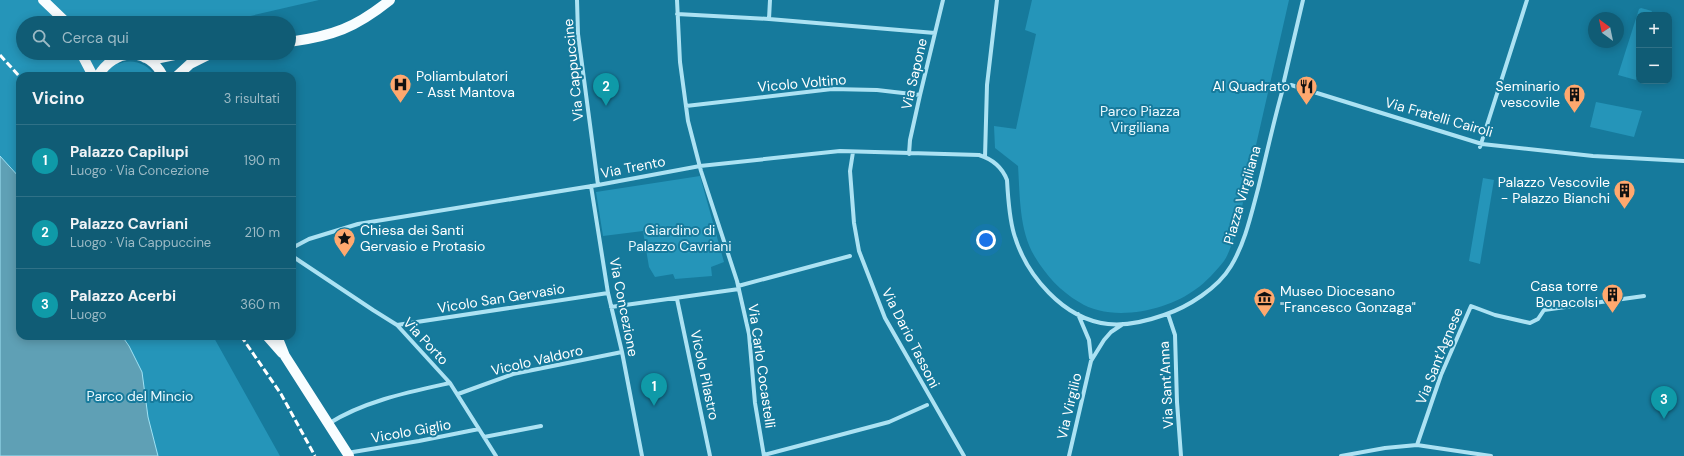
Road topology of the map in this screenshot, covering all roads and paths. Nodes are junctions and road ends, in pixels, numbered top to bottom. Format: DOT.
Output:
graph roads {
  1 [pos="43,0"];
  2 [pos="390,0"];
  3 [pos="577,0"];
  4 [pos="677,0"];
  5 [pos="770,0"];
  6 [pos="943,0"];
  7 [pos="996,0"];
  8 [pos="1303,0"];
  9 [pos="1527,0"];
  10 [pos="678,14"];
  11 [pos="58,16"];
  12 [pos="769,19"];
  13 [pos="935,33"];
  14 [pos="296,41"];
  15 [pos="84,60"];
  16 [pos="113,60"];
  17 [pos="148,60"];
  18 [pos="198,60"];
  19 [pos="90,72"];
  20 [pos="101,72"];
  21 [pos="160,72"];
  22 [pos="181,72"];
  23 [pos="1286,87"];
  24 [pos="920,96"];
  25 [pos="686,106"];
  26 [pos="1481,146"];
  27 [pos="853,152"];
  28 [pos="909,154"];
  29 [pos="985,156"];
  30 [pos="1684,161"];
  31 [pos="700,166"];
  32 [pos="598,185"];
  33 [pos="591,186"];
  34 [pos="296,246"];
  35 [pos="850,256"];
  36 [pos="296,259"];
  37 [pos="739,287"];
  38 [pos="608,293"];
  39 [pos="1644,296"];
  40 [pos="677,299"];
  41 [pos="611,307"];
  42 [pos="1078,314"];
  43 [pos="1168,314"];
  44 [pos="1125,323"];
  45 [pos="398,324"];
  46 [pos="270,340"];
  47 [pos="279,340"];
  48 [pos="622,352"];
  49 [pos="285,356"];
  50 [pos="1091,361"];
  51 [pos="450,383"];
  52 [pos="458,394"];
  53 [pos="927,405"];
  54 [pos="328,424"];
  55 [pos="541,426"];
  56 [pos="479,429"];
  57 [pos="484,437"];
  58 [pos="1416,445"];
  59 [pos="348,454"];
  60 [pos="496,456"];
  61 [pos="642,456"];
  62 [pos="710,456"];
  63 [pos="764,456"];
  64 [pos="964,456"];
  65 [pos="1069,456"];
  66 [pos="1181,456"];
  67 [pos="1341,456"];
  68 [pos="1491,456"];
  1 -- 11 [label="main road"];
  2 -- 14 [label="main road"];
  3 -- 32 [label="street, Via Cappuccine"];
  4 -- 10 [label="street, Via Carlo Cocastelli"];
  5 -- 12 [label="street"];
  6 -- 13 [label="street, Via Sapone"];
  7 -- 29 [label="street"];
  8 -- 23 [label="street, Piazza Virgiliana"];
  9 -- 26 [label="street"];
  10 -- 12 [label="street"];
  10 -- 25 [label="street, Via Carlo Cocastelli"];
  12 -- 13 [label="street"];
  13 -- 24 [label="street, Via Sapone"];
  15 -- 19 [label="main road"];
  16 -- 20 [label="main road"];
  17 -- 21 [label="main road"];
  18 -- 22 [label="main road"];
  23 -- 26 [label="street, Via Fratelli Cairoli"];
  23 -- 43 [label="street, Piazza Virgiliana"];
  24 -- 25 [label="street, Vicolo Voltino"];
  24 -- 28 [label="street, Via Sapone"];
  25 -- 31 [label="street, Via Carlo Cocastelli"];
  26 -- 30 [label="street, Via Fratelli Cairoli"];
  27 -- 28 [label="street, Via Trento"];
  27 -- 31 [label="street, Via Trento"];
  27 -- 64 [label="street, Via Dario Tassoni"];
  28 -- 29 [label="street, Via Trento"];
  29 -- 42 [label="street, Piazza Virgiliana"];
  31 -- 32 [label="street, Via Trento"];
  31 -- 37 [label="street, Via Carlo Cocastelli"];
  32 -- 33 [label="street, Via Trento"];
  33 -- 34 [label="street, Via Trento"];
  33 -- 38 [label="street, Via Concezione"];
  35 -- 37 [label="street"];
  36 -- 45 [label="street, Via Porto"];
  37 -- 40 [label="street"];
  37 -- 63 [label="street, Via Carlo Cocastelli"];
  38 -- 41 [label="street, Via Concezione"];
  38 -- 45 [label="street, Vicolo San Gervasio"];
  39 -- 58 [label="street, Via Sant'Agnese"];
  40 -- 41 [label="street"];
  40 -- 62 [label="street, Vicolo Pilastro"];
  41 -- 48 [label="street, Via Concezione"];
  42 -- 44 [label="street, Piazza Virgiliana"];
  42 -- 50 [label="street, Via Virgilio"];
  43 -- 44 [label="street, Piazza Virgiliana"];
  43 -- 66 [label="street, Via Sant'Anna"];
  44 -- 50 [label="street, Via Virgilio"];
  45 -- 51 [label="street, Via Porto"];
  46 -- 49 [label="main road"];
  47 -- 49 [label="main road"];
  48 -- 52 [label="street, Vicolo Valdoro"];
  48 -- 61 [label="street, Via Concezione"];
  49 -- 54 [label="main road"];
  50 -- 65 [label="street, Via Virgilio"];
  51 -- 52 [label="street, Via Porto"];
  51 -- 54 [label="street"];
  52 -- 56 [label="street, Via Porto"];
  53 -- 63 [label="street"];
  54 -- 59 [label="main road"];
  55 -- 57 [label="street"];
  56 -- 57 [label="street, Via Porto"];
  56 -- 59 [label="street, Vicolo Giglio"];
  57 -- 60 [label="street, Via Porto"];
  58 -- 67 [label="street"];
  58 -- 68 [label="street"];
}
